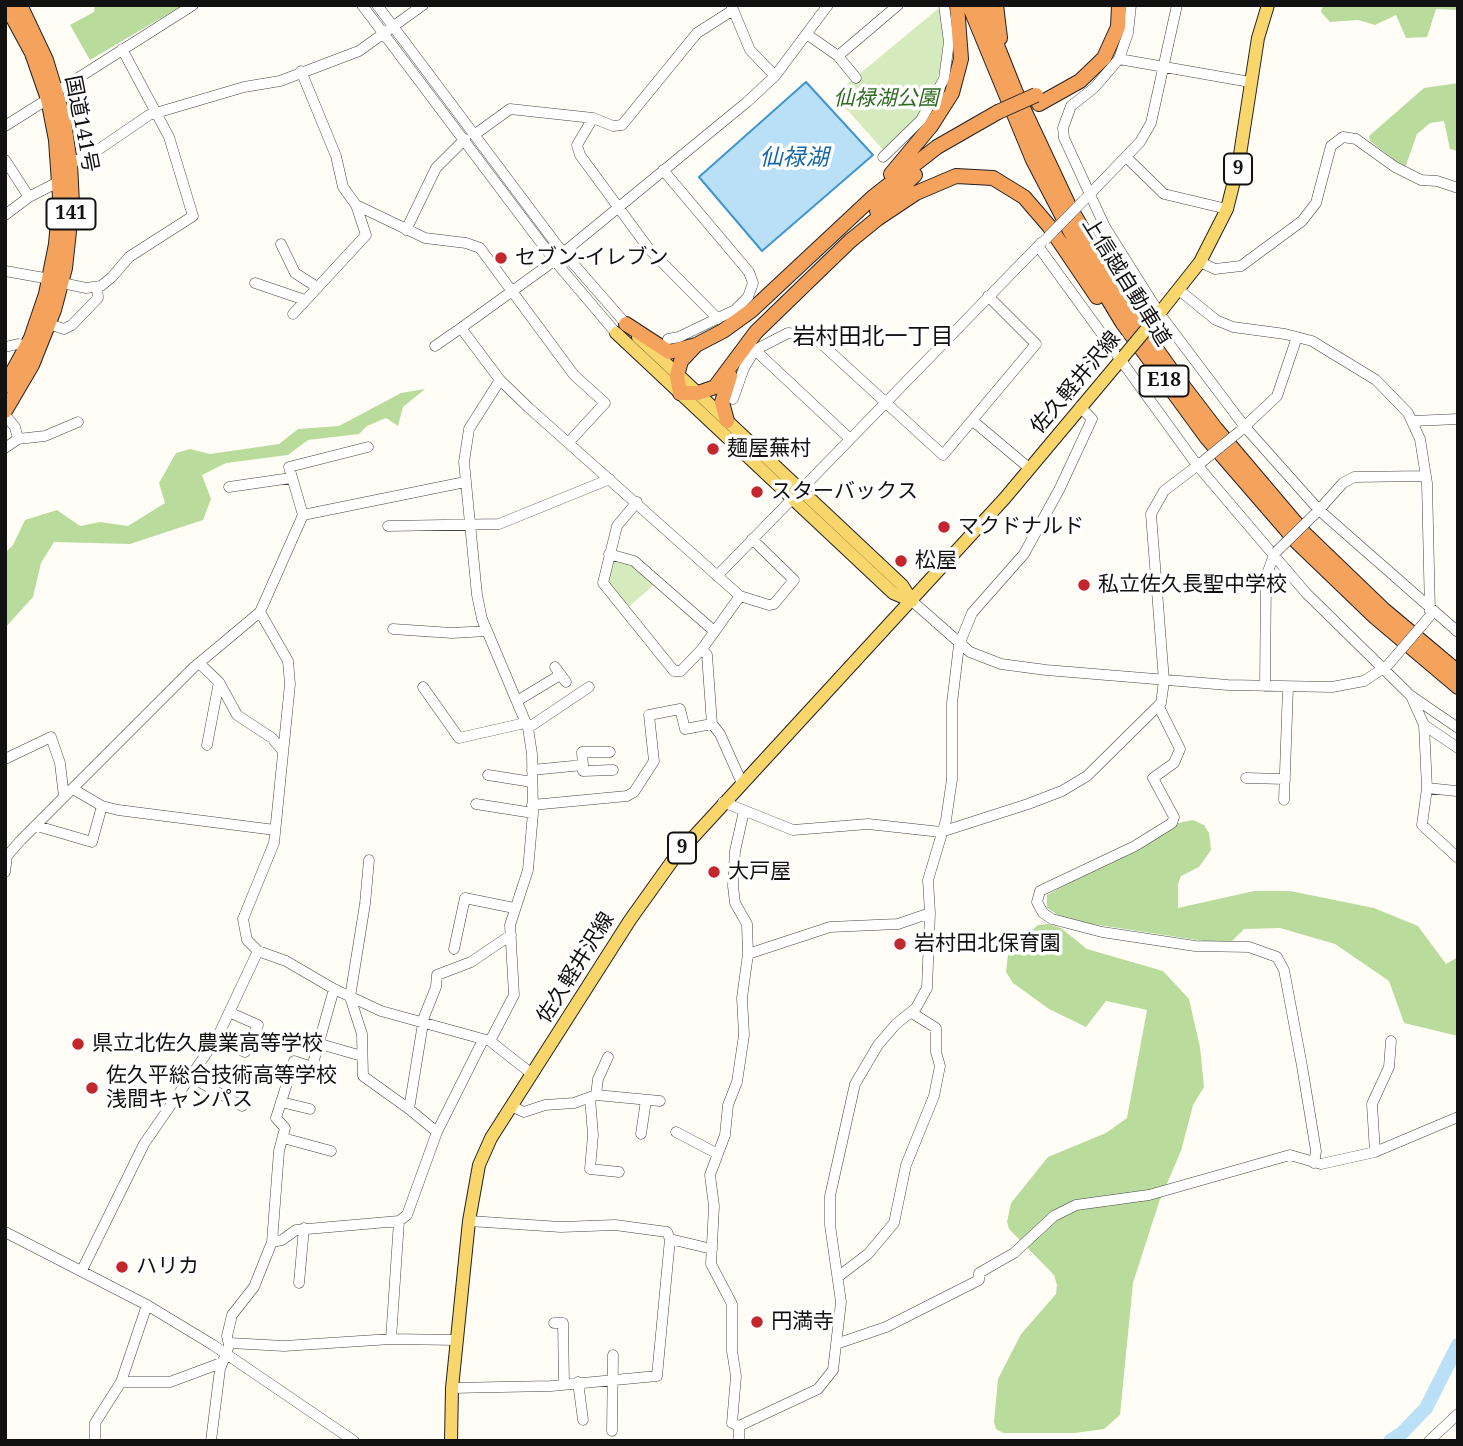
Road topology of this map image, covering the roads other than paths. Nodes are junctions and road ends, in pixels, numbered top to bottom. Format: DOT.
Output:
graph roads {
  1 [pos="6,5"];
  2 [pos="194,5"];
  3 [pos="362,5"];
  4 [pos="377,5"];
  5 [pos="423,5"];
  6 [pos="828,5"];
  7 [pos="944,5"];
  8 [pos="957,5"];
  9 [pos="969,5"];
  10 [pos="981,5"];
  11 [pos="996,5"];
  12 [pos="1110,5"];
  13 [pos="1119,5"];
  14 [pos="1131,5"];
  15 [pos="1177,5"];
  16 [pos="1268,5"];
  17 [pos="893,7"];
  18 [pos="732,8"];
  19 [pos="20,12"];
  20 [pos="394,28"];
  21 [pos="384,35"];
  22 [pos="808,35"];
  23 [pos="122,50"];
  24 [pos="838,56"];
  25 [pos="1119,59"];
  26 [pos="1165,67"];
  27 [pos="302,71"];
  28 [pos="775,76"];
  29 [pos="856,78"];
  30 [pos="1250,82"];
  31 [pos="52,95"];
  32 [pos="1038,99"];
  33 [pos="155,113"];
  34 [pos="1000,116"];
  35 [pos="593,118"];
  36 [pos="5,126"];
  37 [pos="469,137"];
  38 [pos="883,157"];
  39 [pos="1126,158"];
  40 [pos="5,160"];
  41 [pos="71,163"];
  42 [pos="663,170"];
  43 [pos="60,181"];
  44 [pos="1458,187"];
  45 [pos="29,197"];
  46 [pos="873,197"];
  47 [pos="1087,197"];
  48 [pos="356,205"];
  49 [pos="1069,206"];
  50 [pos="617,209"];
  51 [pos="1227,209"];
  52 [pos="5,215"];
  53 [pos="406,230"];
  54 [pos="850,241"];
  55 [pos="1041,243"];
  56 [pos="281,244"];
  57 [pos="563,252"];
  58 [pos="554,260"];
  59 [pos="1200,262"];
  60 [pos="5,271"];
  61 [pos="56,281"];
  62 [pos="261,282"];
  63 [pos="97,287"];
  64 [pos="317,287"];
  65 [pos="511,290"];
  66 [pos="1179,290"];
  67 [pos="988,296"];
  68 [pos="305,300"];
  69 [pos="293,314"];
  70 [pos="1157,316"];
  71 [pos="718,318"];
  72 [pos="49,324"];
  73 [pos="461,328"];
  74 [pos="621,328"];
  75 [pos="1297,337"];
  76 [pos="668,339"];
  77 [pos="696,345"];
  78 [pos="27,346"];
  79 [pos="435,346"];
  80 [pos="5,347"];
  81 [pos="749,350"];
  82 [pos="1121,359"];
  83 [pos="677,376"];
  84 [pos="500,380"];
  85 [pos="1165,382"];
  86 [pos="5,386"];
  87 [pos="680,393"];
  88 [pos="698,393"];
  89 [pos="733,399"];
  90 [pos="884,401"];
  91 [pos="1080,407"];
  92 [pos="5,413"];
  93 [pos="1458,419"];
  94 [pos="727,421"];
  95 [pos="973,421"];
  96 [pos="1413,421"];
  97 [pos="78,422"];
  98 [pos="1242,429"];
  99 [pos="849,438"];
  100 [pos="18,439"];
  101 [pos="569,442"];
  102 [pos="368,447"];
  103 [pos="5,448"];
  104 [pos="1199,463"];
  105 [pos="1029,468"];
  106 [pos="1426,476"];
  107 [pos="291,478"];
  108 [pos="610,479"];
  109 [pos="465,482"];
  110 [pos="229,487"];
  111 [pos="795,492"];
  112 [pos="637,502"];
  113 [pos="1318,511"];
  114 [pos="303,515"];
  115 [pos="470,525"];
  116 [pos="388,526"];
  117 [pos="752,539"];
  118 [pos="1274,553"];
  119 [pos="609,554"];
  120 [pos="717,576"];
  121 [pos="740,596"];
  122 [pos="912,601"];
  123 [pos="260,612"];
  124 [pos="1430,613"];
  125 [pos="393,629"];
  126 [pos="487,631"];
  127 [pos="714,631"];
  128 [pos="1458,632"];
  129 [pos="959,645"];
  130 [pos="702,649"];
  131 [pos="199,663"];
  132 [pos="1386,667"];
  133 [pos="1458,672"];
  134 [pos="561,675"];
  135 [pos="1164,681"];
  136 [pos="219,682"];
  137 [pos="1265,686"];
  138 [pos="423,687"];
  139 [pos="589,687"];
  140 [pos="1288,687"];
  141 [pos="1458,687"];
  142 [pos="1410,695"];
  143 [pos="517,701"];
  144 [pos="1159,707"];
  145 [pos="712,724"];
  146 [pos="526,725"];
  147 [pos="1424,725"];
  148 [pos="1458,728"];
  149 [pos="207,745"];
  150 [pos="1458,748"];
  151 [pos="283,751"];
  152 [pos="610,752"];
  153 [pos="5,759"];
  154 [pos="583,765"];
  155 [pos="532,770"];
  156 [pos="613,770"];
  157 [pos="488,775"];
  158 [pos="1246,778"];
  159 [pos="1285,779"];
  160 [pos="741,781"];
  161 [pos="532,782"];
  162 [pos="1427,788"];
  163 [pos="73,789"];
  164 [pos="1456,791"];
  165 [pos="64,797"];
  166 [pos="1284,800"];
  167 [pos="723,802"];
  168 [pos="476,804"];
  169 [pos="102,806"];
  170 [pos="532,809"];
  171 [pos="744,811"];
  172 [pos="37,826"];
  173 [pos="275,830"];
  174 [pos="941,832"];
  175 [pos="1458,858"];
  176 [pos="369,860"];
  177 [pos="5,872"];
  178 [pos="514,908"];
  179 [pos="930,913"];
  180 [pos="511,935"];
  181 [pos="458,942"];
  182 [pos="258,951"];
  183 [pos="748,954"];
  184 [pos="334,989"];
  185 [pos="350,997"];
  186 [pos="231,1013"];
  187 [pos="912,1013"];
  188 [pos="424,1023"];
  189 [pos="217,1038"];
  190 [pos="487,1041"];
  191 [pos="1391,1041"];
  192 [pos="320,1044"];
  193 [pos="362,1056"];
  194 [pos="608,1057"];
  195 [pos="532,1074"];
  196 [pos="189,1076"];
  197 [pos="593,1097"];
  198 [pos="646,1100"];
  199 [pos="281,1101"];
  200 [pos="660,1101"];
  201 [pos="242,1105"];
  202 [pos="512,1106"];
  203 [pos="409,1108"];
  204 [pos="310,1109"];
  205 [pos="1458,1117"];
  206 [pos="437,1132"];
  207 [pos="683,1132"];
  208 [pos="641,1134"];
  209 [pos="283,1138"];
  210 [pos="331,1150"];
  211 [pos="1376,1152"];
  212 [pos="716,1153"];
  213 [pos="1314,1163"];
  214 [pos="619,1172"];
  215 [pos="399,1221"];
  216 [pos="469,1221"];
  217 [pos="304,1228"];
  218 [pos="5,1232"];
  219 [pos="670,1239"];
  220 [pos="272,1242"];
  221 [pos="712,1249"];
  222 [pos="82,1270"];
  223 [pos="839,1276"];
  224 [pos="299,1283"];
  225 [pos="147,1305"];
  226 [pos="563,1324"];
  227 [pos="391,1339"];
  228 [pos="457,1340"];
  229 [pos="836,1344"];
  230 [pos="225,1354"];
  231 [pos="613,1354"];
  232 [pos="613,1380"];
  233 [pos="121,1381"];
  234 [pos="578,1382"];
  235 [pos="565,1384"];
  236 [pos="452,1388"];
  237 [pos="1458,1414"];
  238 [pos="583,1420"];
  239 [pos="739,1426"];
  240 [pos="612,1431"];
  241 [pos="95,1441"];
  242 [pos="211,1441"];
  243 [pos="354,1441"];
  244 [pos="451,1441"];
  245 [pos="739,1441"];
  246 [pos="1429,1441"];
  1 -- 19 [label="highway, 国道141号 / 141"];
  2 -- 23 [label="street"];
  3 -- 21 [label="street"];
  4 -- 20 [label="street"];
  5 -- 20 [label="street"];
  6 -- 22 [label="street"];
  7 -- 38 [label="street"];
  8 -- 46 [label="highway"];
  9 -- 85 [label="highway, 上信越自動車道 / E18"];
  10 -- 49 [label="highway, 上信越自動車道 / E18"];
  11 -- 49 [label="highway"];
  12 -- 32 [label="highway"];
  13 -- 32 [label="highway"];
  14 -- 25 [label="street"];
  15 -- 26 [label="street"];
  16 -- 30 [label="main road, 佐久軽井沢線 / 9"];
  17 -- 24 [label="street"];
  18 -- 28 [label="street"];
  18 -- 35 [label="street"];
  19 -- 31 [label="highway, 国道141号 / 141"];
  20 -- 21 [label="street"];
  20 -- 37 [label="street"];
  21 -- 27 [label="street"];
  21 -- 37 [label="street"];
  22 -- 24 [label="street"];
  22 -- 28 [label="street"];
  23 -- 31 [label="street"];
  23 -- 33 [label="street"];
  24 -- 29 [label="street"];
  25 -- 26 [label="street"];
  25 -- 47 [label="street"];
  26 -- 30 [label="street"];
  26 -- 39 [label="street"];
  27 -- 33 [label="street"];
  27 -- 48 [label="street"];
  28 -- 42 [label="street"];
  30 -- 51 [label="main road, 佐久軽井沢線 / 9"];
  31 -- 36 [label="street"];
  31 -- 41 [label="highway, 国道141号 / 141"];
  31 -- 43 [label="highway, 国道141号 / 141"];
  32 -- 34 [label="highway, bridge"];
  33 -- 41 [label="street"];
  33 -- 63 [label="street"];
  34 -- 46 [label="highway"];
  34 -- 54 [label="highway"];
  35 -- 37 [label="street"];
  35 -- 50 [label="street"];
  37 -- 53 [label="street"];
  37 -- 57 [label="street"];
  37 -- 58 [label="street"];
  39 -- 47 [label="street"];
  39 -- 51 [label="street"];
  40 -- 45 [label="street"];
  41 -- 61 [label="highway, 国道141号 / 141"];
  42 -- 50 [label="street"];
  42 -- 71 [label="street"];
  43 -- 45 [label="street"];
  43 -- 61 [label="highway, 国道141号 / 141"];
  44 -- 59 [label="street"];
  45 -- 52 [label="street"];
  46 -- 77 [label="highway"];
  47 -- 55 [label="street, bridge"];
  47 -- 70 [label="street"];
  48 -- 53 [label="street"];
  48 -- 64 [label="street"];
  49 -- 133 [label="highway, 上信越自動車道 / E18"];
  50 -- 57 [label="street"];
  50 -- 71 [label="street"];
  51 -- 59 [label="main road, 佐久軽井沢線 / 9"];
  53 -- 65 [label="street"];
  54 -- 81 [label="highway"];
  54 -- 85 [label="highway"];
  55 -- 67 [label="street"];
  55 -- 82 [label="street"];
  56 -- 64 [label="street"];
  57 -- 58 [label="street"];
  57 -- 74 [label="street"];
  58 -- 65 [label="street"];
  58 -- 74 [label="street"];
  59 -- 66 [label="main road, 佐久軽井沢線 / 9"];
  60 -- 61 [label="street"];
  61 -- 63 [label="street"];
  61 -- 72 [label="highway, 国道141号 / 141"];
  61 -- 78 [label="highway, 国道141号 / 141"];
  62 -- 68 [label="street"];
  63 -- 72 [label="street"];
  64 -- 68 [label="street"];
  65 -- 73 [label="street"];
  65 -- 101 [label="street"];
  66 -- 70 [label="main road, 佐久軽井沢線 / 9"];
  66 -- 75 [label="street"];
  67 -- 90 [label="street"];
  67 -- 95 [label="street"];
  68 -- 69 [label="street"];
  70 -- 82 [label="main road, 佐久軽井沢線 / 9, bridge"];
  70 -- 98 [label="street"];
  71 -- 76 [label="street"];
  72 -- 92 [label="highway, 国道141号 / 141"];
  73 -- 79 [label="street"];
  73 -- 84 [label="street"];
  74 -- 77 [label="highway"];
  74 -- 83 [label="main road"];
  74 -- 87 [label="main road"];
  75 -- 96 [label="street"];
  75 -- 98 [label="street"];
  77 -- 83 [label="highway"];
  78 -- 80 [label="street"];
  78 -- 86 [label="highway, 国道141号 / 141"];
  81 -- 88 [label="highway"];
  81 -- 89 [label="street"];
  81 -- 90 [label="street"];
  81 -- 94 [label="highway"];
  81 -- 99 [label="street"];
  82 -- 91 [label="main road, 佐久軽井沢線 / 9"];
  82 -- 104 [label="street"];
  83 -- 87 [label="highway"];
  83 -- 88 [label="main road"];
  84 -- 101 [label="street"];
  84 -- 109 [label="street"];
  85 -- 141 [label="highway, 上信越自動車道 / E18"];
  87 -- 88 [label="highway"];
  87 -- 111 [label="main road"];
  88 -- 94 [label="main road"];
  90 -- 95 [label="street"];
  90 -- 99 [label="street"];
  91 -- 105 [label="main road, 佐久軽井沢線 / 9"];
  91 -- 129 [label="street"];
  92 -- 100 [label="street"];
  93 -- 96 [label="street"];
  94 -- 111 [label="main road"];
  95 -- 105 [label="street"];
  96 -- 106 [label="street"];
  97 -- 100 [label="street"];
  98 -- 104 [label="street, bridge"];
  98 -- 113 [label="street"];
  99 -- 111 [label="street"];
  100 -- 103 [label="street"];
  101 -- 108 [label="street"];
  102 -- 107 [label="street"];
  104 -- 118 [label="street"];
  104 -- 135 [label="street"];
  105 -- 122 [label="main road, 佐久軽井沢線 / 9"];
  106 -- 113 [label="street"];
  106 -- 124 [label="street"];
  107 -- 110 [label="street"];
  107 -- 114 [label="street"];
  108 -- 112 [label="street"];
  108 -- 115 [label="street"];
  109 -- 114 [label="street"];
  109 -- 115 [label="street"];
  111 -- 117 [label="street"];
  111 -- 122 [label="main road"];
  112 -- 119 [label="street"];
  112 -- 120 [label="street"];
  113 -- 118 [label="street, bridge"];
  113 -- 124 [label="street"];
  114 -- 123 [label="street"];
  115 -- 116 [label="street"];
  115 -- 126 [label="street"];
  117 -- 120 [label="street"];
  117 -- 121 [label="street"];
  118 -- 132 [label="street"];
  118 -- 137 [label="street"];
  119 -- 127 [label="street"];
  119 -- 130 [label="street"];
  120 -- 121 [label="street"];
  121 -- 127 [label="street"];
  122 -- 129 [label="street"];
  122 -- 160 [label="main road, 佐久軽井沢線 / 9"];
  123 -- 131 [label="street"];
  123 -- 151 [label="street"];
  124 -- 128 [label="street"];
  124 -- 132 [label="street, bridge"];
  125 -- 126 [label="street"];
  126 -- 143 [label="street"];
  127 -- 130 [label="street"];
  129 -- 135 [label="street"];
  129 -- 174 [label="street"];
  130 -- 145 [label="street"];
  131 -- 136 [label="street"];
  131 -- 163 [label="street"];
  132 -- 140 [label="street"];
  132 -- 142 [label="street"];
  134 -- 143 [label="street"];
  135 -- 137 [label="street"];
  135 -- 144 [label="street"];
  136 -- 149 [label="street"];
  136 -- 151 [label="street"];
  137 -- 140 [label="street"];
  138 -- 146 [label="street"];
  139 -- 146 [label="street"];
  140 -- 159 [label="street"];
  142 -- 147 [label="street"];
  142 -- 148 [label="street"];
  143 -- 146 [label="street"];
  144 -- 174 [label="street"];
  144 -- 213 [label="street"];
  145 -- 160 [label="street"];
  145 -- 170 [label="street"];
  146 -- 155 [label="street"];
  147 -- 150 [label="street"];
  147 -- 162 [label="street"];
  151 -- 173 [label="street"];
  152 -- 154 [label="street"];
  153 -- 165 [label="street"];
  154 -- 155 [label="street"];
  154 -- 156 [label="street"];
  155 -- 161 [label="street"];
  157 -- 161 [label="street"];
  158 -- 159 [label="street"];
  159 -- 166 [label="street"];
  160 -- 167 [label="main road, 佐久軽井沢線 / 9"];
  161 -- 170 [label="street"];
  162 -- 164 [label="street"];
  162 -- 175 [label="street"];
  163 -- 165 [label="street"];
  163 -- 169 [label="street"];
  165 -- 172 [label="street"];
  167 -- 171 [label="street"];
  167 -- 195 [label="main road, 佐久軽井沢線 / 9"];
  168 -- 170 [label="street"];
  169 -- 172 [label="street"];
  169 -- 173 [label="street"];
  170 -- 178 [label="street"];
  171 -- 174 [label="street"];
  171 -- 183 [label="street"];
  172 -- 177 [label="street"];
  173 -- 182 [label="street"];
  174 -- 179 [label="street"];
  176 -- 185 [label="street"];
  178 -- 180 [label="street"];
  178 -- 181 [label="street"];
  179 -- 183 [label="street"];
  179 -- 187 [label="street"];
  180 -- 188 [label="street"];
  180 -- 190 [label="street"];
  182 -- 184 [label="street"];
  182 -- 186 [label="street"];
  183 -- 212 [label="street"];
  184 -- 185 [label="street"];
  184 -- 192 [label="street"];
  185 -- 188 [label="street"];
  185 -- 193 [label="street"];
  186 -- 189 [label="street"];
  186 -- 189 [label="street"];
  187 -- 223 [label="street"];
  187 -- 223 [label="street"];
  188 -- 190 [label="street"];
  188 -- 203 [label="street"];
  189 -- 196 [label="street"];
  190 -- 195 [label="street"];
  190 -- 206 [label="street"];
  191 -- 211 [label="street"];
  192 -- 193 [label="street"];
  192 -- 199 [label="street"];
  193 -- 203 [label="street"];
  194 -- 197 [label="street"];
  195 -- 202 [label="main road, 佐久軽井沢線 / 9"];
  196 -- 201 [label="street"];
  196 -- 222 [label="street"];
  197 -- 198 [label="street"];
  197 -- 202 [label="street"];
  197 -- 214 [label="street"];
  198 -- 200 [label="street"];
  198 -- 208 [label="street"];
  199 -- 204 [label="street"];
  199 -- 209 [label="street"];
  202 -- 216 [label="main road, 佐久軽井沢線 / 9"];
  203 -- 206 [label="street"];
  205 -- 211 [label="street"];
  206 -- 215 [label="street"];
  207 -- 212 [label="street"];
  209 -- 210 [label="street"];
  209 -- 220 [label="street"];
  211 -- 213 [label="street"];
  212 -- 221 [label="street"];
  213 -- 229 [label="street"];
  215 -- 217 [label="street"];
  215 -- 227 [label="street"];
  216 -- 219 [label="street"];
  216 -- 228 [label="main road, 佐久軽井沢線 / 9"];
  217 -- 220 [label="street"];
  217 -- 224 [label="street"];
  218 -- 222 [label="street"];
  219 -- 221 [label="street"];
  219 -- 232 [label="street"];
  220 -- 230 [label="street"];
  221 -- 239 [label="street"];
  222 -- 225 [label="street"];
  223 -- 229 [label="street"];
  225 -- 230 [label="street"];
  225 -- 233 [label="street"];
  226 -- 235 [label="street"];
  227 -- 228 [label="street"];
  227 -- 230 [label="street"];
  228 -- 236 [label="main road, 佐久軽井沢線 / 9"];
  229 -- 239 [label="street"];
  230 -- 233 [label="street"];
  230 -- 242 [label="street"];
  230 -- 243 [label="street"];
  231 -- 232 [label="street"];
  232 -- 234 [label="street"];
  232 -- 240 [label="street"];
  233 -- 241 [label="street"];
  234 -- 235 [label="street"];
  234 -- 238 [label="street"];
  235 -- 236 [label="street"];
  236 -- 244 [label="main road, 佐久軽井沢線 / 9"];
  237 -- 246 [label="street"];
  239 -- 245 [label="street"];
}
